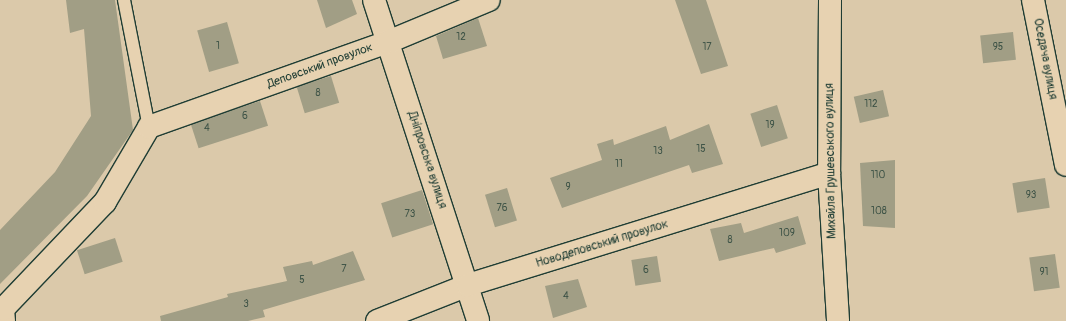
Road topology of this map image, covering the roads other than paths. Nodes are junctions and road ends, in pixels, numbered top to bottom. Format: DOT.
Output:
graph roads {
  1 [pos="124,0"];
  2 [pos="374,0"];
  3 [pos="489,0"];
  4 [pos="830,0"];
  5 [pos="1033,0"];
  6 [pos="388,42"];
  7 [pos="149,127"];
  8 [pos="1066,165"];
  9 [pos="830,173"];
  10 [pos="468,285"];
  11 [pos="4,321"];
  12 [pos="377,321"];
  13 [pos="478,321"];
  14 [pos="838,321"];
  1 -- 7 [label="lane"];
  2 -- 6 [label="street, Дніпровська вулиця"];
  3 -- 6 [label="street, Деповський провулок"];
  4 -- 9 [label="street, Михайла Грушевського вулиця"];
  5 -- 8 [label="street, Оседача вулиця"];
  6 -- 7 [label="street, Деповський провулок"];
  6 -- 10 [label="street, Дніпровська вулиця"];
  7 -- 11 [label="street"];
  9 -- 10 [label="street, Новодеповський провулок"];
  9 -- 14 [label="street, Михайла Грушевського вулиця"];
  10 -- 12 [label="street, Новодеповський провулок"];
  10 -- 13 [label="street, Дніпровська вулиця"];
}
